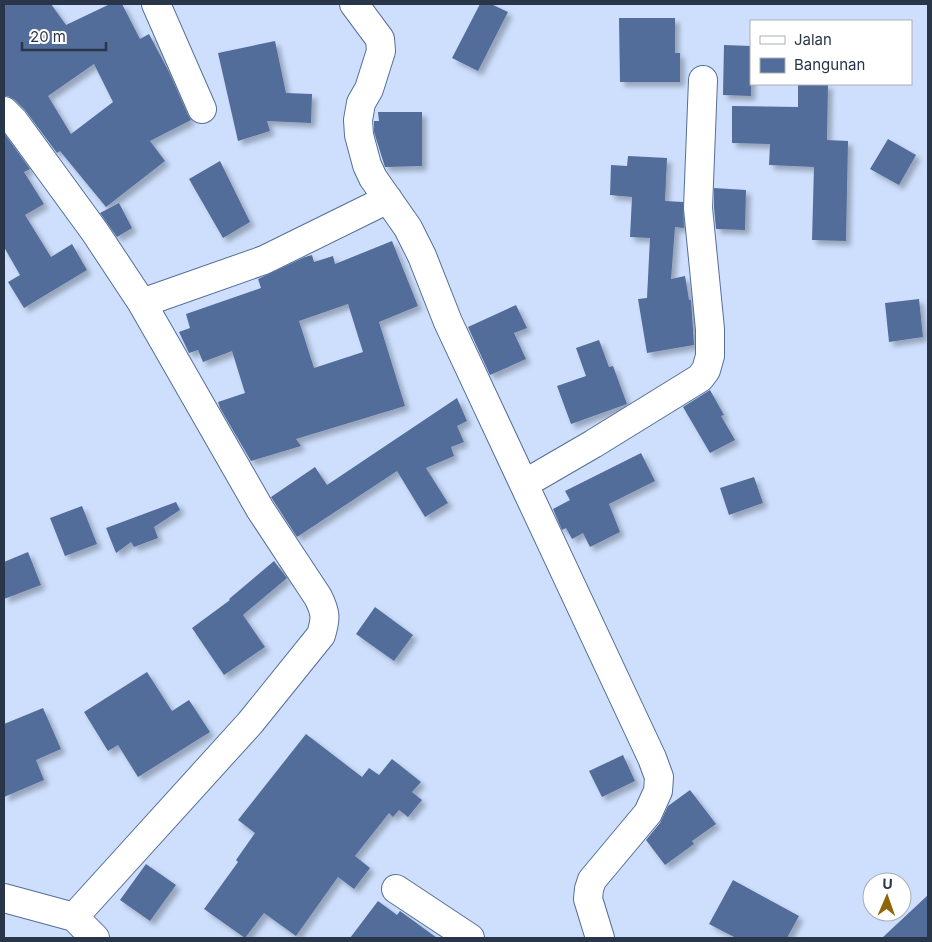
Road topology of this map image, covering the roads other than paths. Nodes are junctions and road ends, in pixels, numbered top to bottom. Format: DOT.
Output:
graph roads {
  1 [pos="156,4"];
  2 [pos="354,4"];
  3 [pos="703,80"];
  4 [pos="202,109"];
  5 [pos="4,111"];
  6 [pos="388,199"];
  7 [pos="142,303"];
  8 [pos="524,484"];
  9 [pos="396,889"];
  10 [pos="4,898"];
  11 [pos="74,917"];
  12 [pos="95,938"];
  13 [pos="470,938"];
  14 [pos="600,938"];
  1 -- 4 [label="street"];
  2 -- 6 [label="street"];
  3 -- 8 [label="street"];
  5 -- 7 [label="street"];
  6 -- 7 [label="street"];
  6 -- 8 [label="street"];
  7 -- 11 [label="street"];
  8 -- 14 [label="street"];
  9 -- 13 [label="street"];
  10 -- 11 [label="street"];
  11 -- 12 [label="street"];
}
